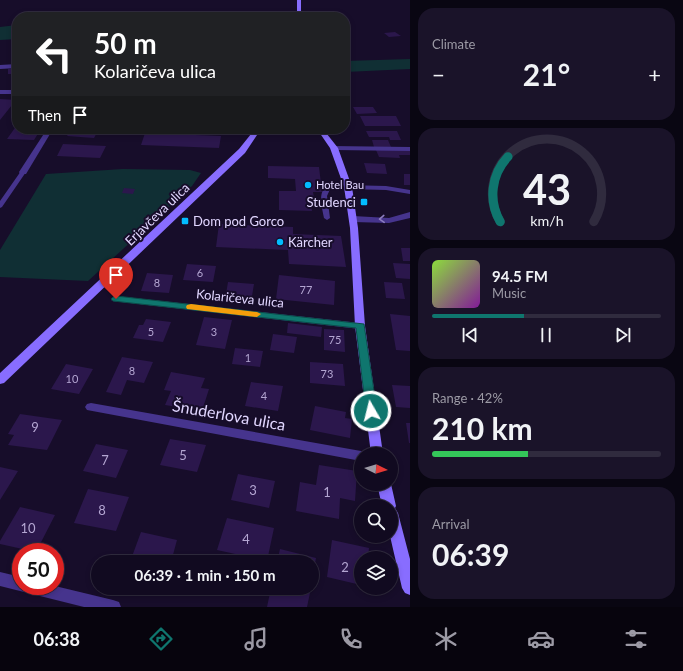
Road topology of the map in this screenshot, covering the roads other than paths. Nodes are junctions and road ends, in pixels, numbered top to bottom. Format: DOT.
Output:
graph roads {
  1 [pos="299,0"];
  2 [pos="299,12"];
  3 [pos="12,66"];
  4 [pos="0,67"];
  5 [pos="0,92"];
  6 [pos="12,92"];
  7 [pos="47,134"];
  8 [pos="254,134"];
  9 [pos="324,134"];
  10 [pos="334,148"];
  11 [pos="410,149"];
  12 [pos="24,172"];
  13 [pos="328,187"];
  14 [pos="348,188"];
  15 [pos="409,193"];
  16 [pos="0,206"];
  17 [pos="410,216"];
  18 [pos="327,218"];
  19 [pos="353,219"];
  20 [pos="116,299"];
  21 [pos="360,326"];
  22 [pos="0,380"];
  23 [pos="91,407"];
  24 [pos="376,447"];
  25 [pos="354,455"];
  26 [pos="398,541"];
  27 [pos="0,579"];
  28 [pos="12,582"];
  29 [pos="410,588"];
  30 [pos="64,595"];
  31 [pos="113,607"];
  1 -- 2 [label="main road"];
  3 -- 4 [label="street"];
  5 -- 6 [label="street"];
  7 -- 12 [label="street"];
  8 -- 22 [label="main road, Erjavčeva ulica"];
  9 -- 10 [label="main road"];
  10 -- 11 [label="street"];
  10 -- 14 [label="main road"];
  12 -- 16 [label="lane"];
  13 -- 18 [label="lane"];
  14 -- 15 [label="street"];
  14 -- 19 [label="main road"];
  17 -- 19 [label="street, one-way"];
  19 -- 21 [label="main road"];
  20 -- 21 [label="street, Kolaričeva ulica"];
  21 -- 24 [label="main road"];
  23 -- 25 [label="street, Šnuderlova ulica"];
  26 -- 29 [label="main road"];
  27 -- 28 [label="street"];
  30 -- 31 [label="street"];
}
